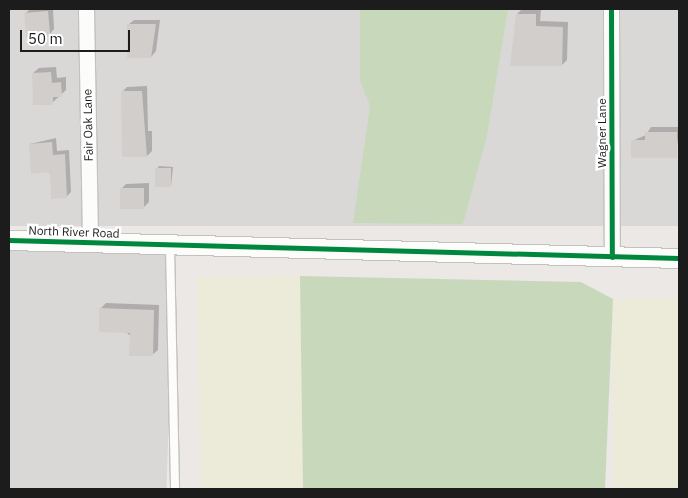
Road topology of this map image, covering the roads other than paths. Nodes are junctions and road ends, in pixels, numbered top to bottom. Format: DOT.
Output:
graph roads {
  1 [pos="86,9"];
  2 [pos="611,9"];
  3 [pos="9,240"];
  4 [pos="90,242"];
  5 [pos="170,247"];
  6 [pos="612,257"];
  7 [pos="679,258"];
  8 [pos="175,489"];
  1 -- 4 [label="street, Fair Oak Lane"];
  2 -- 6 [label="street, Wagner Lane"];
  3 -- 4 [label="street, North River Road"];
  4 -- 5 [label="street, North River Road"];
  5 -- 6 [label="street, North River Road"];
  5 -- 8 [label="lane"];
  6 -- 7 [label="street, North River Road"];
}
